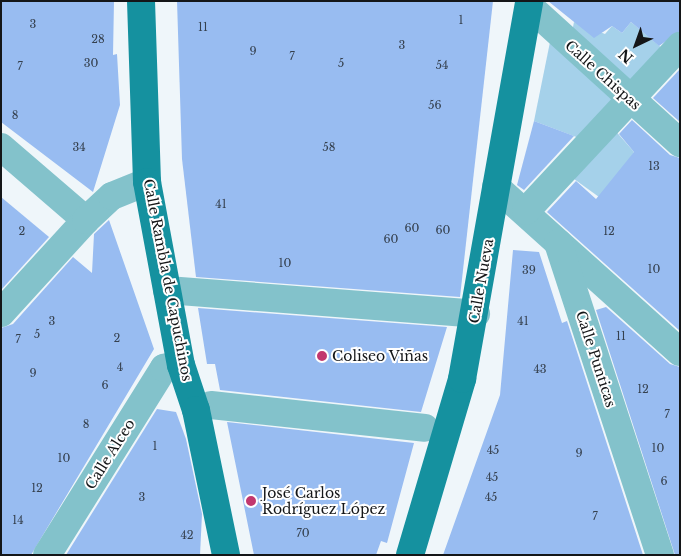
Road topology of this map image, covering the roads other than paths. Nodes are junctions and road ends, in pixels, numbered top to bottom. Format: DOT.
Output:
graph roads {
  1 [pos="140,1"];
  2 [pos="529,3"];
  3 [pos="680,46"];
  4 [pos="629,99"];
  5 [pos="680,143"];
  6 [pos="1,147"];
  7 [pos="147,182"];
  8 [pos="496,187"];
  9 [pos="526,211"];
  10 [pos="86,220"];
  11 [pos="558,243"];
  12 [pos="167,290"];
  13 [pos="1,313"];
  14 [pos="476,314"];
  15 [pos="680,352"];
  16 [pos="181,365"];
  17 [pos="211,405"];
  18 [pos="425,428"];
  19 [pos="47,555"];
  20 [pos="226,555"];
  21 [pos="410,555"];
  22 [pos="660,555"];
  1 -- 7 [label="main road, Calle Rambla de Capuchinos"];
  2 -- 4 [label="street, Calle Chispas"];
  2 -- 8 [label="main road, Calle Nueva"];
  3 -- 4 [label="street"];
  4 -- 5 [label="street, Calle Chispas"];
  4 -- 9 [label="street"];
  6 -- 10 [label="street"];
  7 -- 10 [label="street"];
  7 -- 12 [label="main road, Calle Rambla de Capuchinos"];
  8 -- 9 [label="street, Calle Punticas"];
  8 -- 14 [label="main road, Calle Nueva"];
  9 -- 11 [label="street, Calle Punticas"];
  10 -- 13 [label="street"];
  11 -- 15 [label="street"];
  11 -- 22 [label="street, Calle Punticas"];
  12 -- 14 [label="street"];
  12 -- 16 [label="main road, Calle Rambla de Capuchinos"];
  14 -- 21 [label="main road, Calle Nueva"];
  16 -- 19 [label="street, Calle Alceo"];
  16 -- 20 [label="main road, Calle Rambla de Capuchinos"];
  17 -- 18 [label="street"];
}
